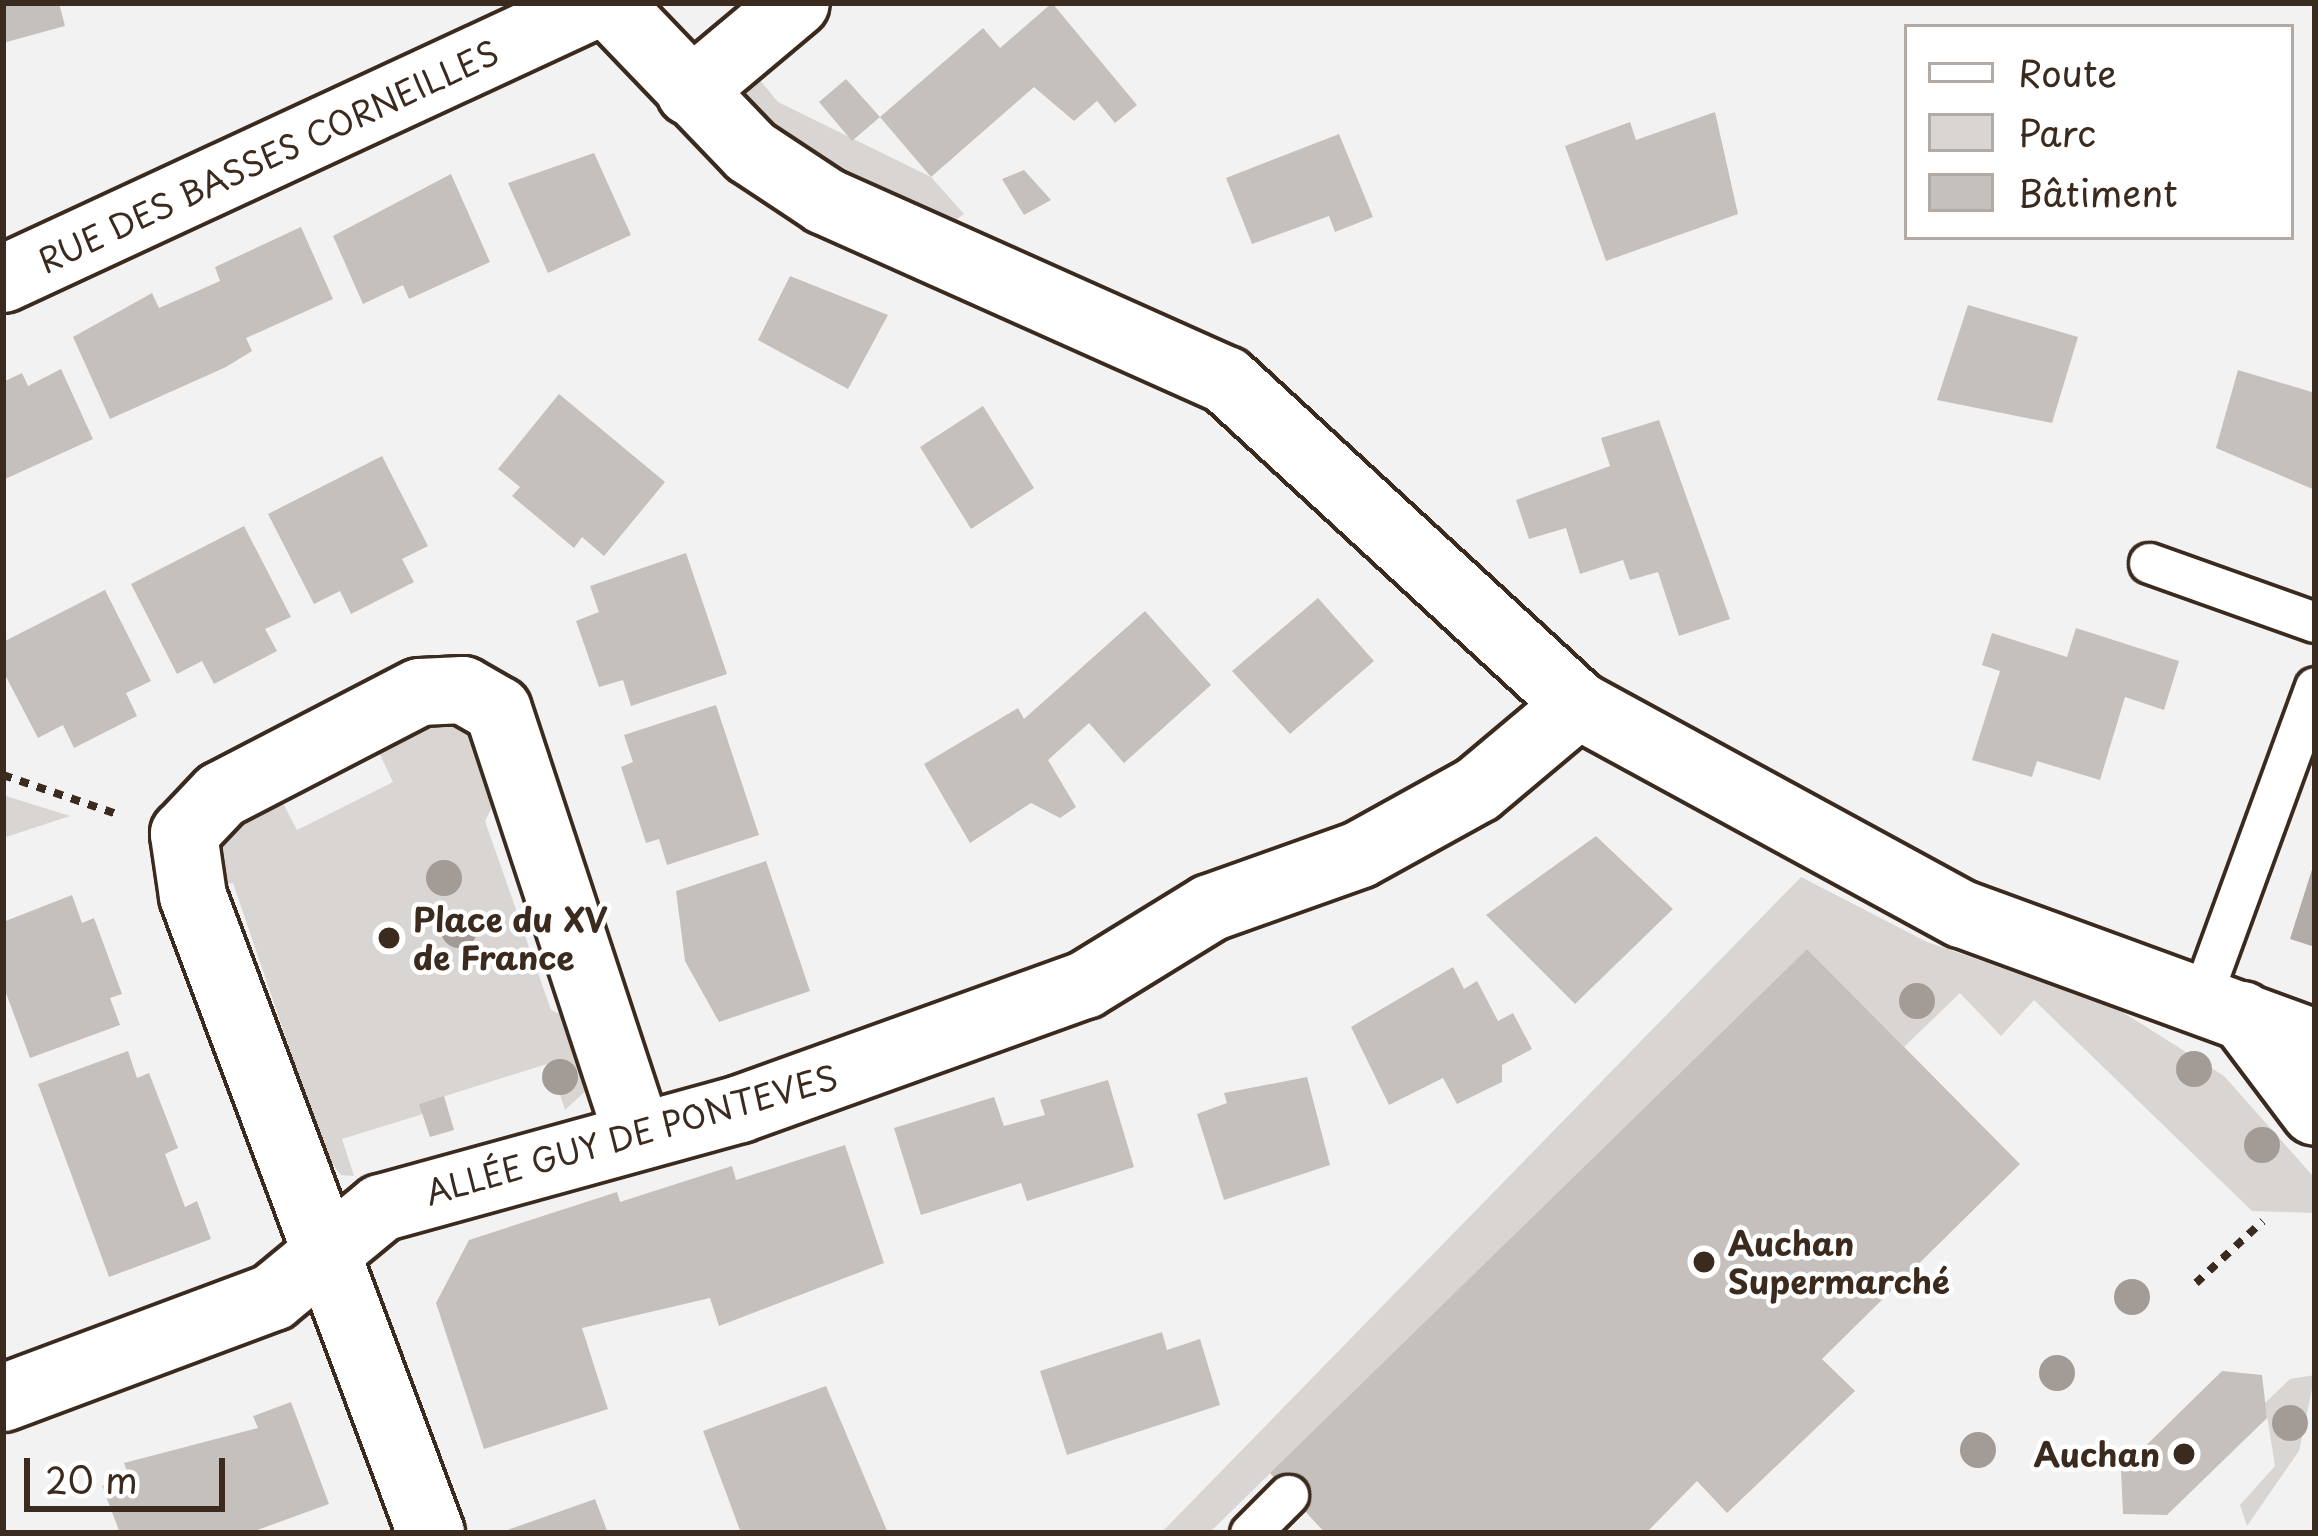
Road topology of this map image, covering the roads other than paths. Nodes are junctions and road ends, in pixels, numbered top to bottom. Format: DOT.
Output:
graph roads {
  1 [pos="598,3"];
  2 [pos="608,3"];
  3 [pos="796,3"];
  4 [pos="690,92"];
  5 [pos="3,279"];
  6 [pos="2149,563"];
  7 [pos="2315,622"];
  8 [pos="2315,687"];
  9 [pos="1578,705"];
  10 [pos="2221,1005"];
  11 [pos="2315,1042"];
  12 [pos="2315,1112"];
  13 [pos="636,1129"];
  14 [pos="321,1247"];
  15 [pos="3,1397"];
  16 [pos="1288,1495"];
  17 [pos="431,1533"];
  18 [pos="1250,1533"];
  1 -- 5 [label="street, RUE DES BASSES CORNEILLES"];
  2 -- 4 [label="street"];
  3 -- 4 [label="street"];
  4 -- 9 [label="street"];
  6 -- 7 [label="lane"];
  8 -- 10 [label="lane"];
  9 -- 10 [label="street"];
  9 -- 13 [label="street, ALLÉE GUY DE PONTEVES"];
  10 -- 11 [label="street"];
  10 -- 12 [label="street"];
  13 -- 14 [label="street, ALLÉE GUY DE PONTEVES"];
  13 -- 14 [label="street"];
  14 -- 15 [label="street, ALLÉE GUY DE PONTEVES"];
  14 -- 17 [label="street"];
  16 -- 18 [label="lane"];
}
